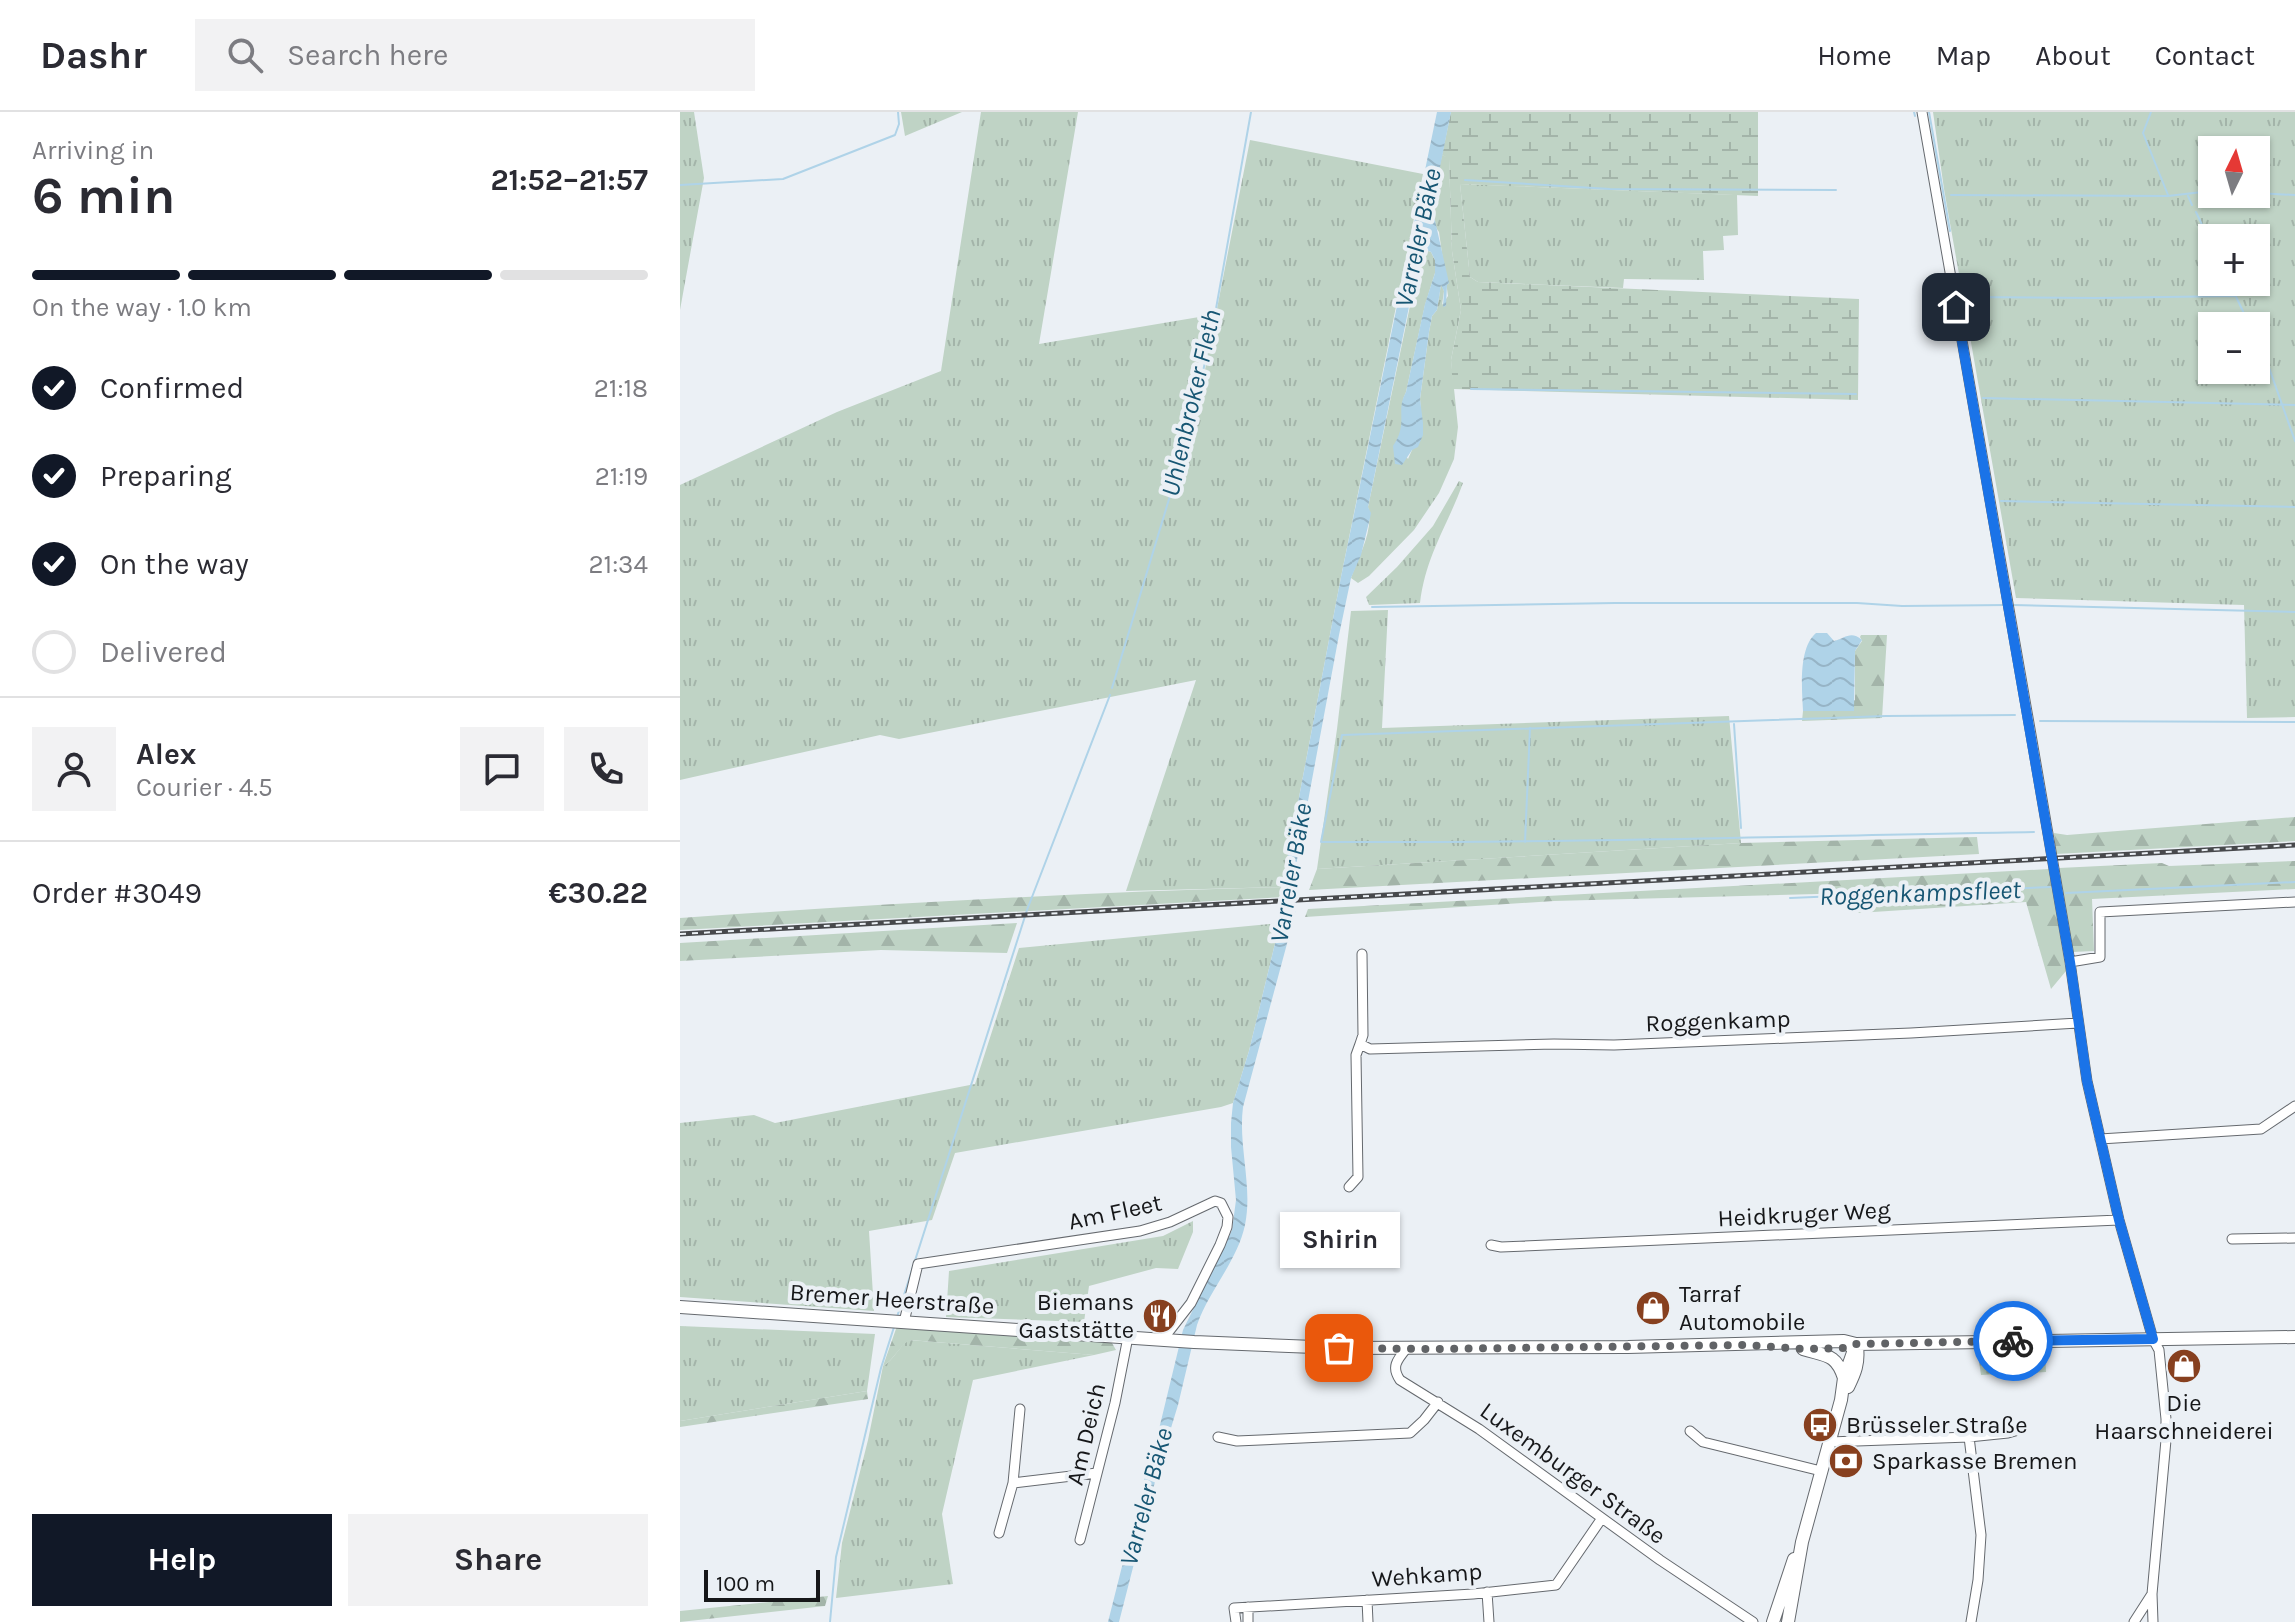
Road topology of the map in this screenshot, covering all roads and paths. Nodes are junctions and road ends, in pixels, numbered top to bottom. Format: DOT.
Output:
graph roads {
  1 [pos="1922,112"];
  2 [pos="2295,902"];
  3 [pos="1362,954"];
  4 [pos="2070,962"];
  5 [pos="2078,1023"];
  6 [pos="1360,1044"];
  7 [pos="2295,1106"];
  8 [pos="2100,1139"];
  9 [pos="1349,1187"];
  10 [pos="2119,1220"];
  11 [pos="2295,1238"];
  12 [pos="2232,1239"];
  13 [pos="1491,1245"];
  14 [pos="680,1307"];
  15 [pos="898,1321"];
  16 [pos="1128,1337"];
  17 [pos="2295,1337"];
  18 [pos="1163,1339"];
  19 [pos="2153,1339"];
  20 [pos="1856,1344"];
  21 [pos="1884,1344"];
  22 [pos="1744,1345"];
  23 [pos="1406,1349"];
  24 [pos="1803,1349"];
  25 [pos="1856,1369"];
  26 [pos="1844,1378"];
  27 [pos="1841,1400"];
  28 [pos="1438,1402"];
  29 [pos="1020,1409"];
  30 [pos="2022,1429"];
  31 [pos="1690,1431"];
  32 [pos="1218,1437"];
  33 [pos="1969,1437"];
  34 [pos="1829,1442"];
  35 [pos="1821,1471"];
  36 [pos="1097,1473"];
  37 [pos="1013,1483"];
  38 [pos="1602,1518"];
  39 [pos="999,1533"];
  40 [pos="1080,1540"];
  41 [pos="1802,1542"];
  42 [pos="1487,1592"];
  43 [pos="2152,1594"];
  44 [pos="1367,1600"];
  45 [pos="1248,1607"];
  46 [pos="1236,1622"];
  47 [pos="1248,1622"];
  48 [pos="1368,1622"];
  49 [pos="1489,1622"];
  50 [pos="1753,1622"];
  51 [pos="1773,1622"];
  52 [pos="1788,1622"];
  53 [pos="1971,1622"];
  54 [pos="2134,1622"];
  55 [pos="2153,1622"];
  1 -- 4 [label="street"];
  2 -- 4 [label="street"];
  3 -- 6 [label="street"];
  4 -- 5 [label="street"];
  5 -- 6 [label="street, Roggenkamp"];
  5 -- 8 [label="street"];
  6 -- 9 [label="street"];
  7 -- 8 [label="street"];
  8 -- 10 [label="street"];
  10 -- 13 [label="street, Heidkruger Weg"];
  10 -- 19 [label="street"];
  11 -- 12 [label="street"];
  14 -- 15 [label="main road, Bremer Heerstraße"];
  15 -- 16 [label="main road, Bremer Heerstraße"];
  15 -- 18 [label="street, Am Fleet"];
  16 -- 18 [label="main road, Bremer Heerstraße"];
  16 -- 36 [label="street, Am Deich"];
  17 -- 19 [label="main road"];
  18 -- 23 [label="main road, Bremer Heerstraße"];
  19 -- 21 [label="main road"];
  19 -- 43 [label="street"];
  20 -- 21 [label="main road"];
  20 -- 22 [label="main road"];
  20 -- 24 [label="main road"];
  20 -- 25 [label="main road"];
  20 -- 26 [label="main road"];
  21 -- 25 [label="main road"];
  22 -- 23 [label="main road, Bremer Heerstraße"];
  22 -- 24 [label="main road"];
  23 -- 28 [label="street, Luxemburger Straße"];
  24 -- 26 [label="main road"];
  25 -- 27 [label="main road"];
  26 -- 27 [label="main road"];
  27 -- 34 [label="main road"];
  28 -- 32 [label="street"];
  28 -- 38 [label="street, Luxemburger Straße"];
  29 -- 37 [label="street"];
  30 -- 33 [label="street"];
  31 -- 35 [label="street"];
  33 -- 34 [label="street"];
  33 -- 53 [label="street"];
  34 -- 35 [label="main road"];
  35 -- 41 [label="main road"];
  36 -- 37 [label="street"];
  36 -- 40 [label="street, Am Deich"];
  37 -- 39 [label="street"];
  38 -- 42 [label="street, Wehkamp"];
  38 -- 50 [label="street, Luxemburger Straße"];
  41 -- 51 [label="main road"];
  41 -- 52 [label="main road"];
  42 -- 44 [label="street, Wehkamp"];
  42 -- 49 [label="street"];
  43 -- 54 [label="street"];
  43 -- 55 [label="street"];
  44 -- 45 [label="street, Wehkamp"];
  44 -- 48 [label="street"];
  45 -- 46 [label="street"];
  45 -- 47 [label="street"];
}
